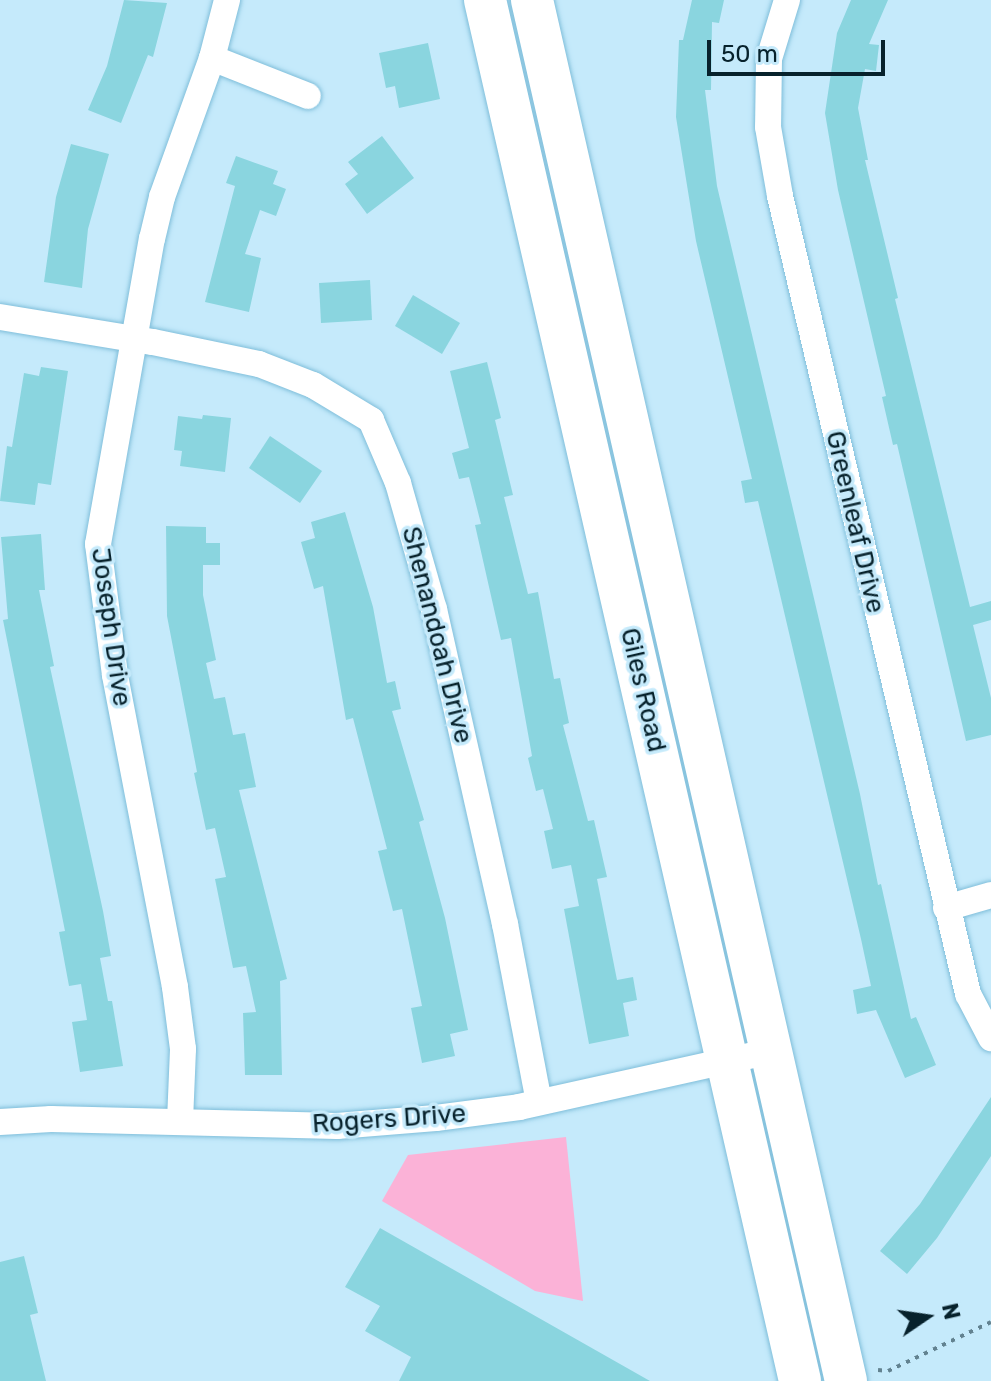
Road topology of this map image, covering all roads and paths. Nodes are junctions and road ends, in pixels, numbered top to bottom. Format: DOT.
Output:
graph roads {
  1 [pos="227,0"];
  2 [pos="485,0"];
  3 [pos="532,0"];
  4 [pos="787,0"];
  5 [pos="212,58"];
  6 [pos="308,96"];
  7 [pos="0,317"];
  8 [pos="133,339"];
  9 [pos="991,895"];
  10 [pos="946,908"];
  11 [pos="991,1038"];
  12 [pos="771,1051"];
  13 [pos="727,1060"];
  14 [pos="539,1102"];
  15 [pos="180,1121"];
  16 [pos="0,1122"];
  17 [pos="991,1322"];
  18 [pos="861,1370"];
  19 [pos="800,1381"];
  1 -- 5 [label="street, Joseph Drive"];
  2 -- 13 [label="main road, Giles Road"];
  3 -- 12 [label="main road, Giles Road"];
  4 -- 10 [label="street, Greenleaf Drive"];
  5 -- 6 [label="street"];
  5 -- 8 [label="street, Joseph Drive"];
  7 -- 8 [label="street, Shenandoah Drive"];
  8 -- 14 [label="street, Shenandoah Drive"];
  8 -- 15 [label="street, Joseph Drive"];
  9 -- 10 [label="street"];
  10 -- 11 [label="street, Greenleaf Drive"];
  12 -- 13 [label="street, Rogers Drive"];
  12 -- 18 [label="main road, Giles Road"];
  13 -- 14 [label="street, Rogers Drive"];
  13 -- 19 [label="main road, Giles Road"];
  14 -- 15 [label="street, Rogers Drive"];
  15 -- 16 [label="street, Rogers Drive"];
  17 -- 18 [label="path"];
}
